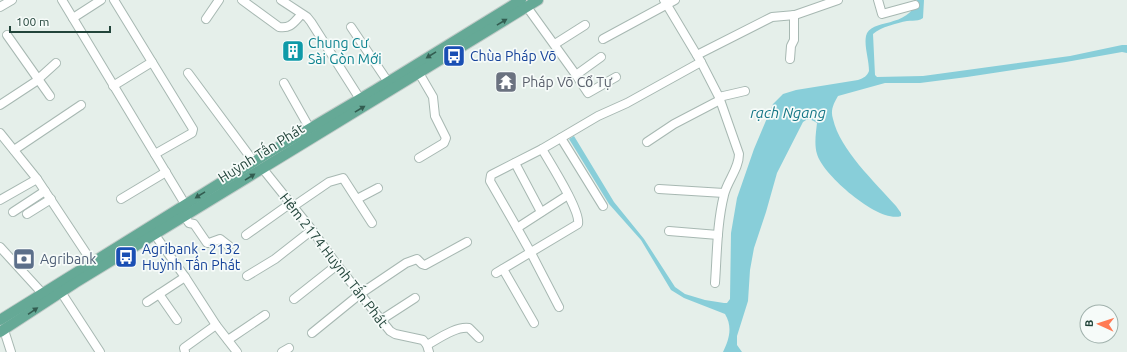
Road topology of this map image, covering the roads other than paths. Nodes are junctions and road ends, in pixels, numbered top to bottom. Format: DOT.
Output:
graph roads {
  1 [pos="12,0"];
  2 [pos="62,0"];
  3 [pos="101,0"];
  4 [pos="114,0"];
  5 [pos="220,0"];
  6 [pos="242,0"];
  7 [pos="281,0"];
  8 [pos="538,0"];
  9 [pos="675,0"];
  10 [pos="838,0"];
  11 [pos="878,0"];
  12 [pos="524,3"];
  13 [pos="665,3"];
  14 [pos="915,5"];
  15 [pos="0,7"];
  16 [pos="301,14"];
  17 [pos="794,15"];
  18 [pos="73,18"];
  19 [pos="206,19"];
  20 [pos="585,25"];
  21 [pos="351,27"];
  22 [pos="7,35"];
  23 [pos="467,39"];
  24 [pos="603,39"];
  25 [pos="555,44"];
  26 [pos="600,58"];
  27 [pos="699,58"];
  28 [pos="790,59"];
  29 [pos="152,62"];
  30 [pos="56,63"];
  31 [pos="188,73"];
  32 [pos="419,73"];
  33 [pos="576,75"];
  34 [pos="616,77"];
  35 [pos="38,79"];
  36 [pos="388,82"];
  37 [pos="284,83"];
  38 [pos="113,86"];
  39 [pos="745,91"];
  40 [pos="50,96"];
  41 [pos="720,98"];
  42 [pos="360,99"];
  43 [pos="0,105"];
  44 [pos="81,105"];
  45 [pos="310,129"];
  46 [pos="0,133"];
  47 [pos="561,138"];
  48 [pos="647,142"];
  49 [pos="542,149"];
  50 [pos="14,150"];
  51 [pos="154,154"];
  52 [pos="419,158"];
  53 [pos="254,162"];
  54 [pos="515,163"];
  55 [pos="263,169"];
  56 [pos="166,172"];
  57 [pos="38,179"];
  58 [pos="378,188"];
  59 [pos="659,189"];
  60 [pos="45,191"];
  61 [pos="724,194"];
  62 [pos="568,195"];
  63 [pos="51,199"];
  64 [pos="121,199"];
  65 [pos="357,199"];
  66 [pos="0,200"];
  67 [pos="185,204"];
  68 [pos="292,205"];
  69 [pos="603,206"];
  70 [pos="13,212"];
  71 [pos="541,212"];
  72 [pos="27,214"];
  73 [pos="185,216"];
  74 [pos="372,223"];
  75 [pos="516,228"];
  76 [pos="312,230"];
  77 [pos="669,231"];
  78 [pos="154,235"];
  79 [pos="246,235"];
  80 [pos="718,235"];
  81 [pos="467,242"];
  82 [pos="228,246"];
  83 [pos="0,247"];
  84 [pos="531,253"];
  85 [pos="337,265"];
  86 [pos="95,266"];
  87 [pos="247,276"];
  88 [pos="185,277"];
  89 [pos="715,283"];
  90 [pos="62,292"];
  91 [pos="43,294"];
  92 [pos="159,294"];
  93 [pos="360,294"];
  94 [pos="415,298"];
  95 [pos="294,299"];
  96 [pos="147,302"];
  97 [pos="559,307"];
  98 [pos="265,315"];
  99 [pos="177,320"];
  100 [pos="381,320"];
  101 [pos="534,323"];
  102 [pos="216,325"];
  103 [pos="1,327"];
  104 [pos="312,333"];
  105 [pos="480,338"];
  106 [pos="228,340"];
  107 [pos="428,349"];
  108 [pos="11,352"];
  109 [pos="100,352"];
  110 [pos="185,352"];
  111 [pos="238,352"];
  1 -- 15 [label="street"];
  2 -- 18 [label="street"];
  3 -- 18 [label="street"];
  4 -- 29 [label="street"];
  5 -- 19 [label="street"];
  6 -- 16 [label="street"];
  7 -- 16 [label="street"];
  8 -- 12 [label="main road, Huỳnh Tấn Phát"];
  9 -- 13 [label="street"];
  10 -- 17 [label="street"];
  11 -- 14 [label="street"];
  12 -- 23 [label="main road, Huỳnh Tấn Phát"];
  12 -- 25 [label="street"];
  13 -- 24 [label="street"];
  13 -- 27 [label="street"];
  16 -- 42 [label="street"];
  17 -- 27 [label="street"];
  17 -- 28 [label="street"];
  18 -- 38 [label="street"];
  20 -- 25 [label="street"];
  21 -- 36 [label="street"];
  22 -- 35 [label="street"];
  23 -- 32 [label="main road, Huỳnh Tấn Phát"];
  23 -- 36 [label="main road, Huỳnh Tấn Phát, one-way"];
  25 -- 33 [label="street"];
  26 -- 33 [label="street"];
  27 -- 41 [label="street"];
  27 -- 47 [label="street"];
  29 -- 38 [label="street"];
  29 -- 51 [label="street"];
  30 -- 35 [label="street"];
  31 -- 53 [label="street"];
  32 -- 52 [label="street"];
  55 -- 32 [label="main road, Huỳnh Tấn Phát, one-way"];
  33 -- 34 [label="street"];
  35 -- 40 [label="street"];
  35 -- 43 [label="street"];
  36 -- 42 [label="main road, Huỳnh Tấn Phát"];
  37 -- 45 [label="street"];
  38 -- 51 [label="street"];
  39 -- 41 [label="street"];
  41 -- 48 [label="street"];
  41 -- 61 [label="street"];
  42 -- 45 [label="main road, Huỳnh Tấn Phát"];
  44 -- 50 [label="street"];
  45 -- 53 [label="main road, Huỳnh Tấn Phát"];
  46 -- 50 [label="street"];
  47 -- 49 [label="street"];
  47 -- 69 [label="street"];
  49 -- 54 [label="street"];
  49 -- 62 [label="street"];
  50 -- 57 [label="street"];
  51 -- 56 [label="street"];
  53 -- 67 [label="main road, Huỳnh Tấn Phát, one-way"];
  54 -- 71 [label="street"];
  54 -- 75 [label="street"];
  55 -- 68 [label="street, Hẻm 2174 Huỳnh Tấn Phát"];
  73 -- 55 [label="main road, Huỳnh Tấn Phát, one-way"];
  56 -- 64 [label="street"];
  56 -- 67 [label="street"];
  57 -- 60 [label="street"];
  57 -- 66 [label="street"];
  58 -- 65 [label="street"];
  59 -- 61 [label="street"];
  60 -- 63 [label="street"];
  60 -- 70 [label="street"];
  61 -- 80 [label="street"];
  62 -- 71 [label="street"];
  62 -- 84 [label="street"];
  63 -- 72 [label="street"];
  63 -- 86 [label="street"];
  65 -- 68 [label="street"];
  65 -- 74 [label="street"];
  67 -- 86 [label="main road, Huỳnh Tấn Phát"];
  68 -- 76 [label="street, Hẻm 2174 Huỳnh Tấn Phát"];
  68 -- 79 [label="street"];
  71 -- 75 [label="street"];
  73 -- 78 [label="main road, Huỳnh Tấn Phát"];
  73 -- 82 [label="street"];
  75 -- 84 [label="street"];
  76 -- 85 [label="street, Hẻm 2174 Huỳnh Tấn Phát"];
  76 -- 87 [label="street"];
  77 -- 80 [label="street"];
  78 -- 86 [label="main road, Huỳnh Tấn Phát"];
  78 -- 88 [label="street"];
  80 -- 89 [label="street"];
  81 -- 93 [label="street"];
  83 -- 91 [label="street"];
  84 -- 97 [label="street"];
  84 -- 101 [label="street"];
  85 -- 93 [label="street, Hẻm 2174 Huỳnh Tấn Phát"];
  85 -- 95 [label="street"];
  86 -- 90 [label="main road, Huỳnh Tấn Phát"];
  86 -- 91 [label="main road, Huỳnh Tấn Phát"];
  88 -- 92 [label="street"];
  88 -- 102 [label="street"];
  103 -- 90 [label="main road, Huỳnh Tấn Phát, one-way"];
  90 -- 109 [label="street"];
  91 -- 103 [label="main road, Huỳnh Tấn Phát"];
  92 -- 96 [label="street"];
  92 -- 99 [label="street"];
  93 -- 100 [label="street, Hẻm 2174 Huỳnh Tấn Phát"];
  93 -- 104 [label="street"];
  94 -- 100 [label="street"];
  98 -- 106 [label="street"];
  100 -- 107 [label="street, Hẻm 2174 Huỳnh Tấn Phát"];
  102 -- 106 [label="street"];
  102 -- 110 [label="street"];
  103 -- 108 [label="street"];
  105 -- 107 [label="street"];
  106 -- 111 [label="street"];
}
